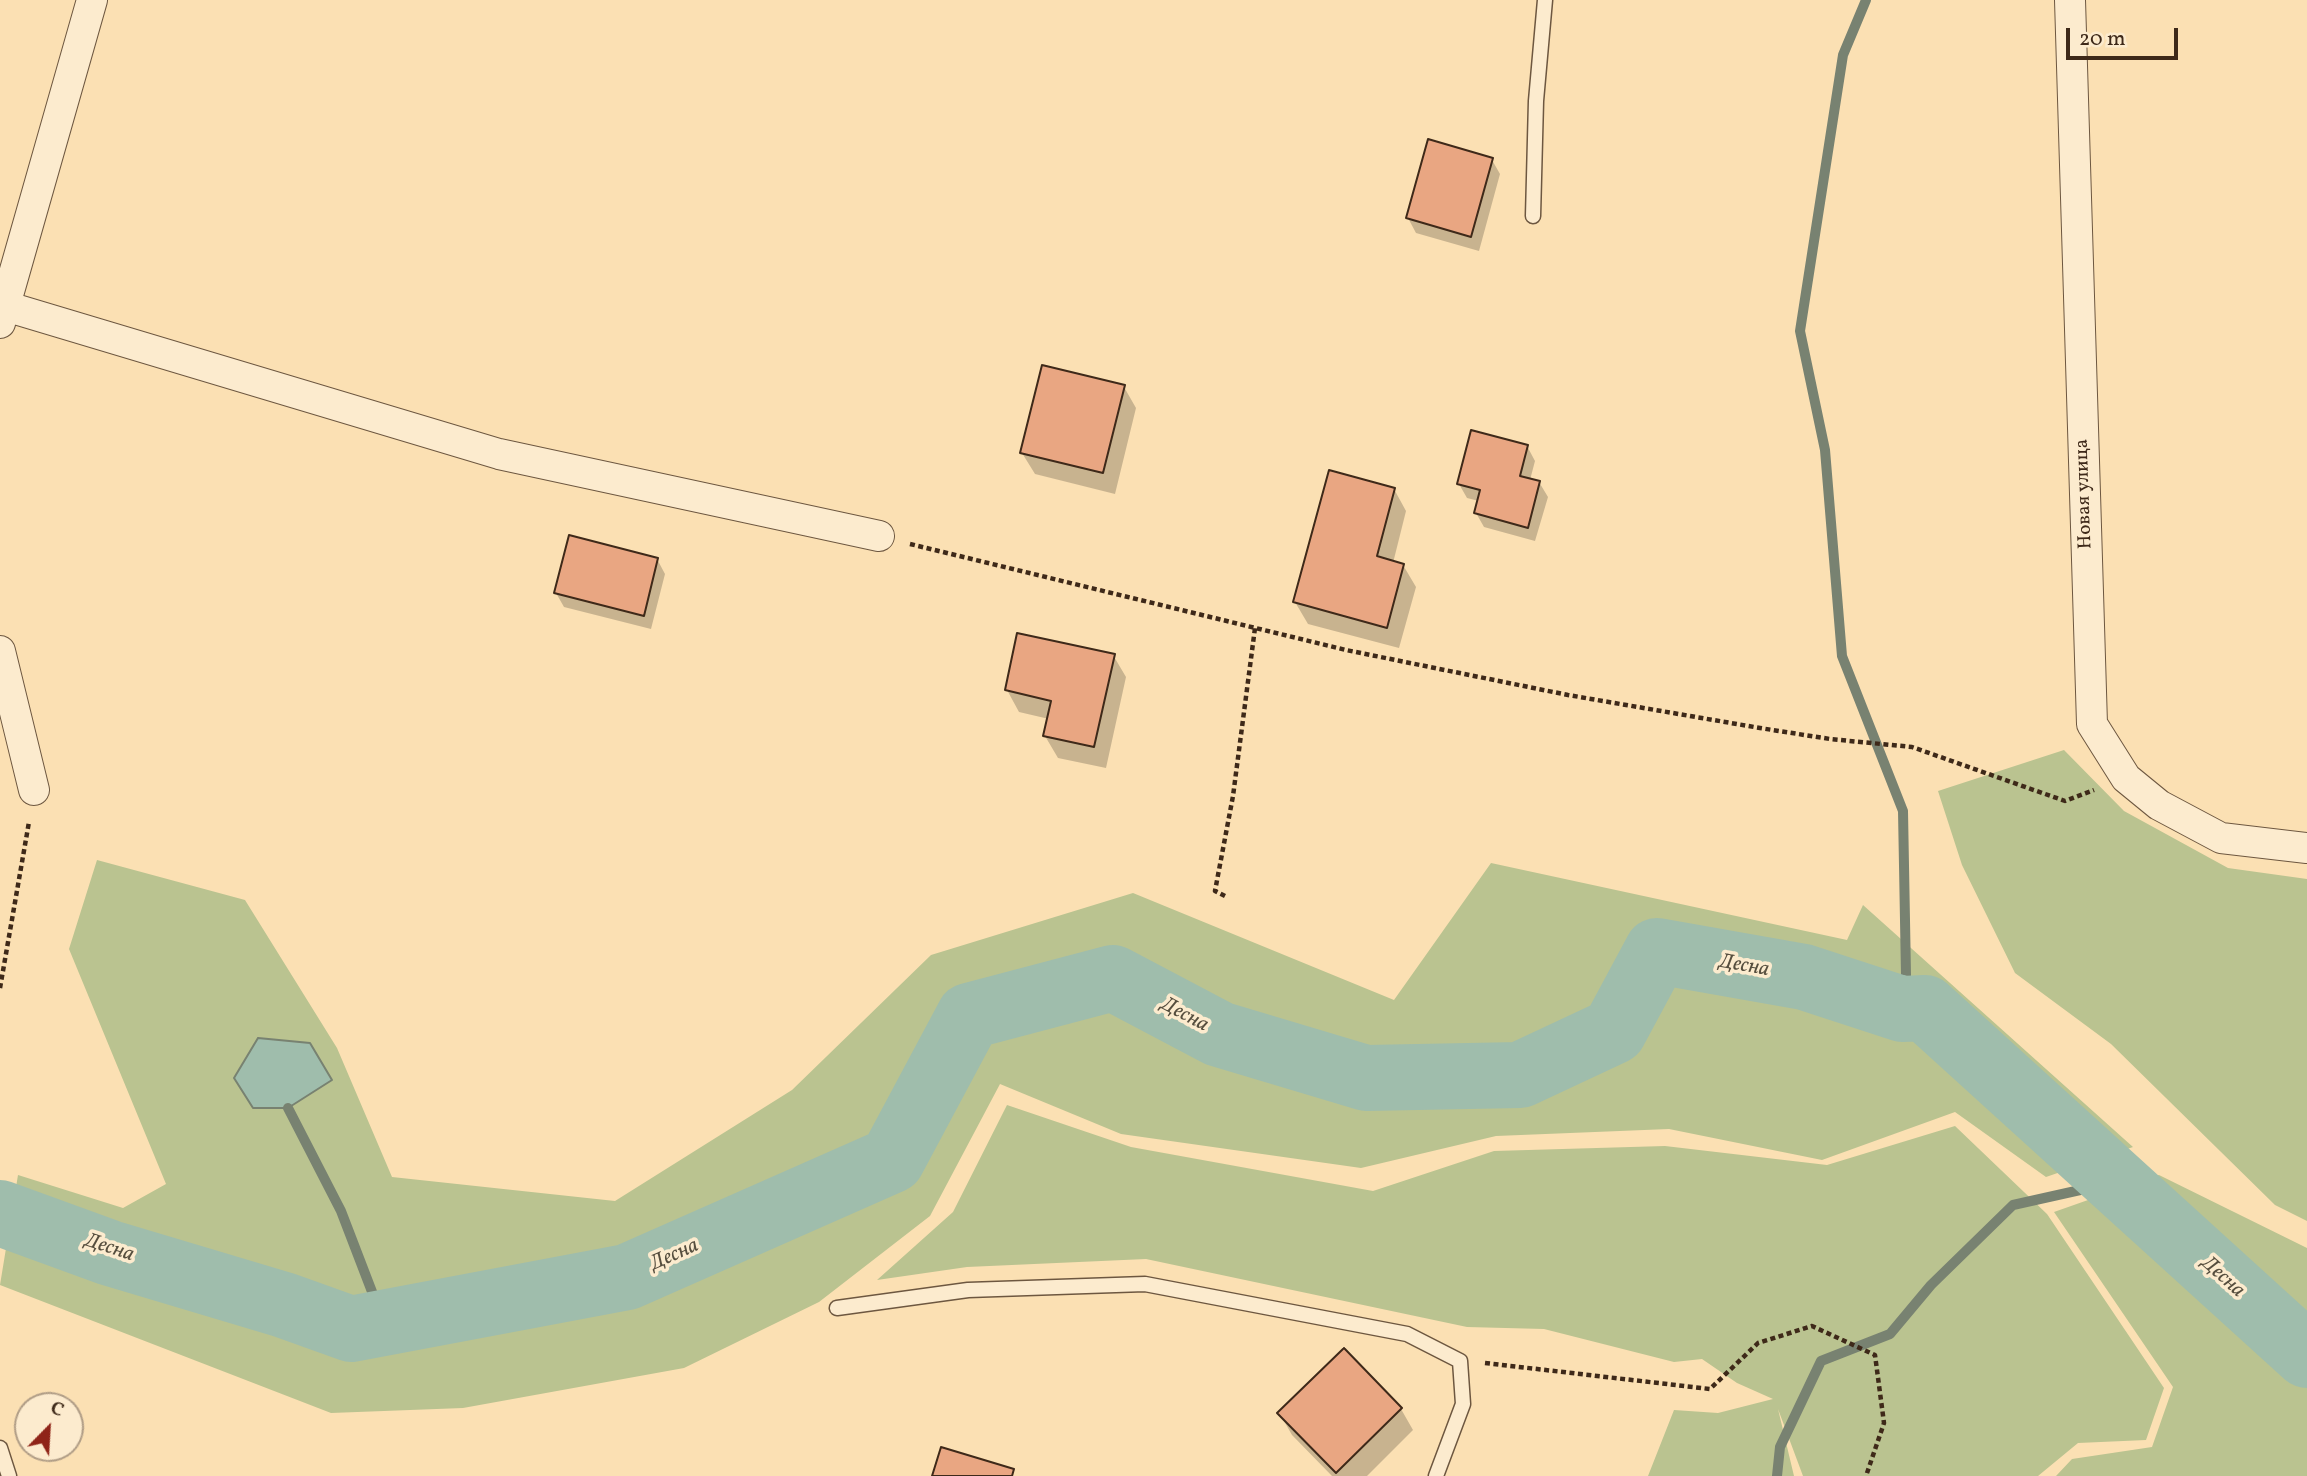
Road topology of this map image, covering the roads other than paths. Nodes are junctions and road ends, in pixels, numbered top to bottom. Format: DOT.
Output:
graph roads {
  1 [pos="92,0"];
  2 [pos="1545,0"];
  3 [pos="2070,0"];
  4 [pos="1534,216"];
  5 [pos="3,316"];
  6 [pos="879,536"];
  7 [pos="0,651"];
  8 [pos="34,790"];
  9 [pos="2307,848"];
  10 [pos="837,1308"];
  11 [pos="0,1448"];
  12 [pos="9,1476"];
  13 [pos="1436,1476"];
  1 -- 5 [label="street"];
  2 -- 4 [label="lane"];
  3 -- 9 [label="street, Новая улица"];
  5 -- 6 [label="street"];
  7 -- 8 [label="street"];
  10 -- 13 [label="lane"];
  11 -- 12 [label="lane"];
}
